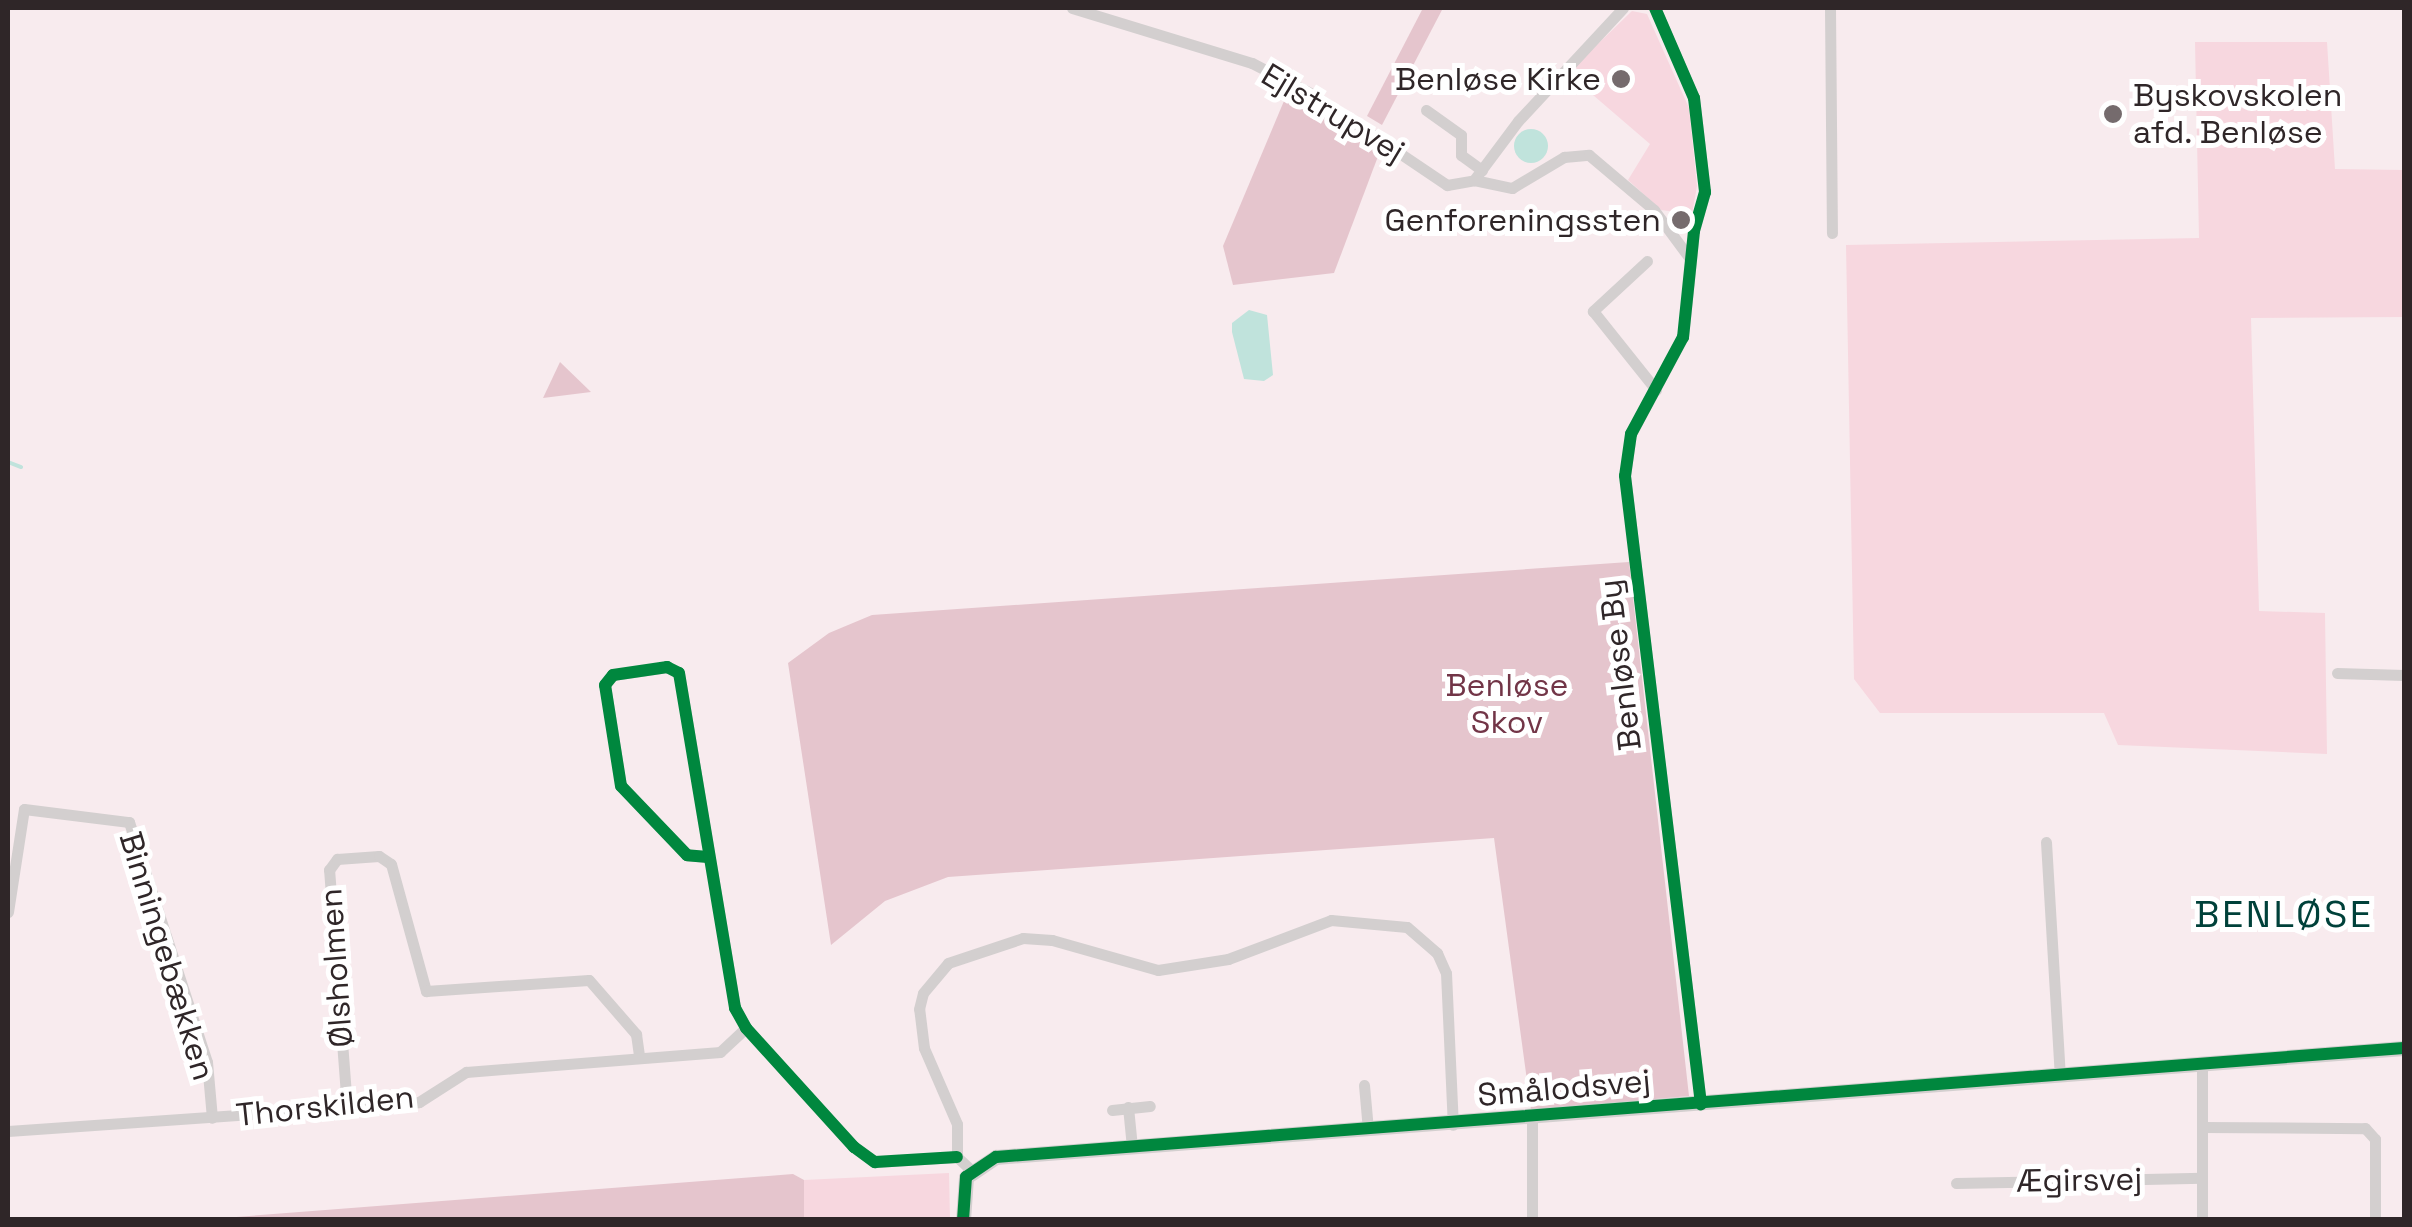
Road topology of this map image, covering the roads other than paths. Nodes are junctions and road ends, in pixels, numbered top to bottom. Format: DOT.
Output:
graph roads {
  1 [pos="1072,8"];
  2 [pos="1624,8"];
  3 [pos="1655,8"];
  4 [pos="1830,8"];
  5 [pos="1426,110"];
  6 [pos="1478,175"];
  7 [pos="1694,232"];
  8 [pos="1832,233"];
  9 [pos="1676,236"];
  10 [pos="1691,260"];
  11 [pos="1647,261"];
  12 [pos="1656,390"];
  13 [pos="2337,673"];
  14 [pos="2404,674"];
  15 [pos="2046,842"];
  16 [pos="708,857"];
  17 [pos="8,912"];
  18 [pos="746,1028"];
  19 [pos="2404,1048"];
  20 [pos="639,1056"];
  21 [pos="2202,1065"];
  22 [pos="2060,1076"];
  23 [pos="1364,1085"];
  24 [pos="1701,1104"];
  25 [pos="1150,1106"];
  26 [pos="1128,1107"];
  27 [pos="347,1108"];
  28 [pos="1112,1110"];
  29 [pos="212,1118"];
  30 [pos="1532,1118"];
  31 [pos="1453,1125"];
  32 [pos="2202,1127"];
  33 [pos="1368,1130"];
  34 [pos="8,1131"];
  35 [pos="1132,1147"];
  36 [pos="957,1157"];
  37 [pos="971,1170"];
  38 [pos="2202,1178"];
  39 [pos="1956,1183"];
  40 [pos="963,1220"];
  41 [pos="1532,1220"];
  42 [pos="2202,1220"];
  43 [pos="2375,1220"];
  1 -- 6 [label="street, Ejlstrupvej"];
  2 -- 6 [label="street"];
  3 -- 7 [label="street, Benløse By"];
  4 -- 8 [label="street"];
  5 -- 6 [label="street"];
  6 -- 9 [label="street"];
  7 -- 9 [label="street"];
  7 -- 10 [label="street, Benløse By"];
  9 -- 10 [label="street"];
  10 -- 12 [label="street, Benløse By"];
  11 -- 12 [label="street"];
  12 -- 24 [label="street, Benløse By"];
  13 -- 14 [label="street"];
  15 -- 22 [label="street"];
  16 -- 16 [label="street"];
  16 -- 18 [label="street"];
  17 -- 29 [label="street, Binningebækken"];
  18 -- 20 [label="street, Thorskilden"];
  18 -- 36 [label="street"];
  19 -- 21 [label="street, Smålodsvej"];
  20 -- 27 [label="street, Thorskilden"];
  20 -- 27 [label="street, Ølsholmen"];
  21 -- 22 [label="street, Smålodsvej"];
  21 -- 32 [label="street"];
  22 -- 24 [label="street, Smålodsvej"];
  23 -- 33 [label="street"];
  24 -- 30 [label="street, Smålodsvej"];
  25 -- 26 [label="street"];
  26 -- 28 [label="street"];
  26 -- 35 [label="street"];
  27 -- 29 [label="street, Thorskilden"];
  29 -- 34 [label="street, Thorskilden"];
  30 -- 31 [label="street, Smålodsvej"];
  30 -- 41 [label="street"];
  31 -- 33 [label="street, Smålodsvej"];
  31 -- 36 [label="street"];
  32 -- 38 [label="street"];
  32 -- 43 [label="street"];
  33 -- 35 [label="street, Smålodsvej"];
  35 -- 37 [label="street, Smålodsvej"];
  36 -- 37 [label="street"];
  37 -- 40 [label="street"];
  38 -- 39 [label="street, Ægirsvej"];
  38 -- 42 [label="street"];
}
